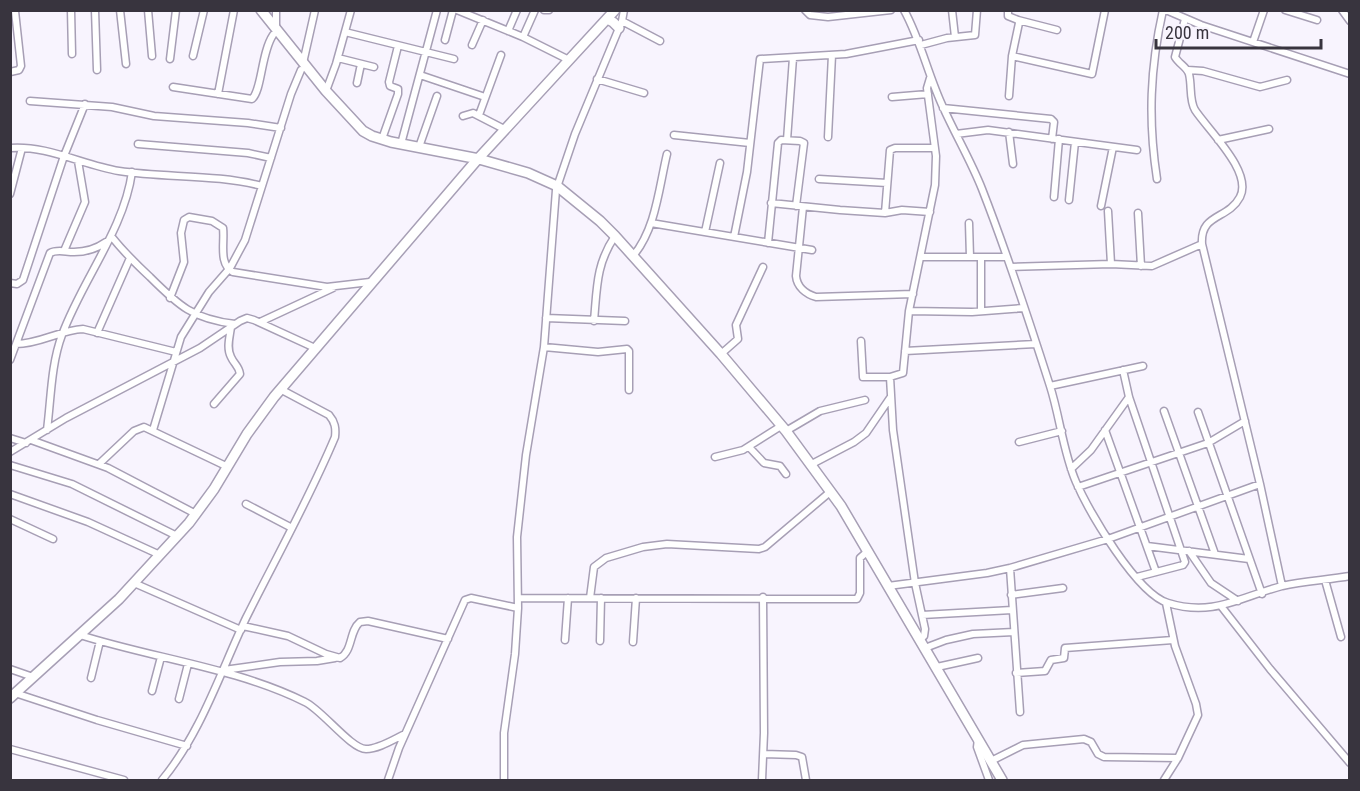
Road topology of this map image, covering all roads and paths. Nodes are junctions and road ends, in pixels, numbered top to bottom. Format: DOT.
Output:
graph roads {
  1 [pos="71,10"];
  2 [pos="95,10"];
  3 [pos="120,10"];
  4 [pos="148,10"];
  5 [pos="176,10"];
  6 [pos="204,10"];
  7 [pos="234,10"];
  8 [pos="254,10"];
  9 [pos="261,10"];
  10 [pos="276,10"];
  11 [pos="315,10"];
  12 [pos="351,10"];
  13 [pos="437,10"];
  14 [pos="455,10"];
  15 [pos="485,10"];
  16 [pos="517,10"];
  17 [pos="535,10"];
  18 [pos="544,10"];
  19 [pos="549,10"];
  20 [pos="615,10"];
  21 [pos="624,10"];
  22 [pos="805,10"];
  23 [pos="891,10"];
  24 [pos="904,10"];
  25 [pos="952,10"];
  26 [pos="977,10"];
  27 [pos="1008,10"];
  28 [pos="1105,10"];
  29 [pos="1165,10"];
  30 [pos="1264,10"];
  31 [pos="1285,10"];
  32 [pos="1342,10"];
  33 [pos="17,11"];
  34 [pos="10,12"];
  35 [pos="607,19"];
  36 [pos="1185,19"];
  37 [pos="482,20"];
  38 [pos="1018,20"];
  39 [pos="1317,20"];
  40 [pos="1350,21"];
  41 [pos="620,25"];
  42 [pos="1057,30"];
  43 [pos="508,31"];
  44 [pos="274,32"];
  45 [pos="345,32"];
  46 [pos="523,37"];
  47 [pos="955,37"];
  48 [pos="445,40"];
  49 [pos="660,40"];
  50 [pos="1253,42"];
  51 [pos="920,43"];
  52 [pos="472,45"];
  53 [pos="398,46"];
  54 [pos="426,53"];
  55 [pos="72,54"];
  56 [pos="501,55"];
  57 [pos="832,55"];
  58 [pos="152,56"];
  59 [pos="193,56"];
  60 [pos="1012,56"];
  61 [pos="338,58"];
  62 [pos="792,58"];
  63 [pos="170,59"];
  64 [pos="454,59"];
  65 [pos="569,60"];
  66 [pos="126,64"];
  67 [pos="361,64"];
  68 [pos="302,66"];
  69 [pos="374,67"];
  70 [pos="97,70"];
  71 [pos="1188,70"];
  72 [pos="10,72"];
  73 [pos="1350,74"];
  74 [pos="420,75"];
  75 [pos="930,78"];
  76 [pos="597,79"];
  77 [pos="1287,80"];
  78 [pos="357,83"];
  79 [pos="173,87"];
  80 [pos="326,91"];
  81 [pos="644,93"];
  82 [pos="218,94"];
  83 [pos="928,94"];
  84 [pos="437,96"];
  85 [pos="892,96"];
  86 [pos="1009,96"];
  87 [pos="485,97"];
  88 [pos="30,101"];
  89 [pos="85,104"];
  90 [pos="943,108"];
  91 [pos="463,116"];
  92 [pos="479,116"];
  93 [pos="281,128"];
  94 [pos="1269,129"];
  95 [pos="506,130"];
  96 [pos="1009,132"];
  97 [pos="956,134"];
  98 [pos="674,135"];
  99 [pos="828,137"];
  100 [pos="382,139"];
  101 [pos="1056,139"];
  102 [pos="787,140"];
  103 [pos="1218,140"];
  104 [pos="1075,142"];
  105 [pos="750,143"];
  106 [pos="138,144"];
  107 [pos="402,144"];
  108 [pos="418,147"];
  109 [pos="1113,147"];
  110 [pos="10,148"];
  111 [pos="22,148"];
  112 [pos="935,148"];
  113 [pos="1137,150"];
  114 [pos="667,154"];
  115 [pos="64,156"];
  116 [pos="271,158"];
  117 [pos="477,160"];
  118 [pos="78,161"];
  119 [pos="720,163"];
  120 [pos="1013,164"];
  121 [pos="132,172"];
  122 [pos="1157,178"];
  123 [pos="819,179"];
  124 [pos="887,183"];
  125 [pos="262,186"];
  126 [pos="556,188"];
  127 [pos="10,194"];
  128 [pos="1054,197"];
  129 [pos="1069,200"];
  130 [pos="771,203"];
  131 [pos="1101,206"];
  132 [pos="800,207"];
  133 [pos="930,212"];
  134 [pos="1108,212"];
  135 [pos="885,213"];
  136 [pos="1137,213"];
  137 [pos="651,223"];
  138 [pos="969,223"];
  139 [pos="705,232"];
  140 [pos="615,236"];
  141 [pos="734,237"];
  142 [pos="110,238"];
  143 [pos="768,243"];
  144 [pos="1202,244"];
  145 [pos="799,248"];
  146 [pos="812,250"];
  147 [pos="64,251"];
  148 [pos="633,256"];
  149 [pos="921,257"];
  150 [pos="970,257"];
  151 [pos="981,257"];
  152 [pos="1007,257"];
  153 [pos="130,258"];
  154 [pos="1111,264"];
  155 [pos="1141,266"];
  156 [pos="763,267"];
  157 [pos="1011,267"];
  158 [pos="228,270"];
  159 [pos="370,282"];
  160 [pos="10,284"];
  161 [pos="336,286"];
  162 [pos="913,294"];
  163 [pos="170,298"];
  164 [pos="1024,308"];
  165 [pos="909,311"];
  166 [pos="981,311"];
  167 [pos="195,314"];
  168 [pos="546,318"];
  169 [pos="594,321"];
  170 [pos="625,321"];
  171 [pos="260,322"];
  172 [pos="233,326"];
  173 [pos="62,333"];
  174 [pos="97,333"];
  175 [pos="861,341"];
  176 [pos="16,344"];
  177 [pos="1036,344"];
  178 [pos="544,347"];
  179 [pos="315,348"];
  180 [pos="905,351"];
  181 [pos="176,352"];
  182 [pos="721,354"];
  183 [pos="10,360"];
  184 [pos="174,362"];
  185 [pos="1143,366"];
  186 [pos="1123,370"];
  187 [pos="890,377"];
  188 [pos="1050,386"];
  189 [pos="280,389"];
  190 [pos="629,390"];
  191 [pos="1129,397"];
  192 [pos="890,398"];
  193 [pos="865,400"];
  194 [pos="214,404"];
  195 [pos="1164,411"];
  196 [pos="1198,412"];
  197 [pos="1245,421"];
  198 [pos="783,428"];
  199 [pos="47,430"];
  200 [pos="153,430"];
  201 [pos="1105,430"];
  202 [pos="1062,431"];
  203 [pos="10,438"];
  204 [pos="28,441"];
  205 [pos="1019,442"];
  206 [pos="1208,443"];
  207 [pos="749,447"];
  208 [pos="1179,451"];
  209 [pos="10,452"];
  210 [pos="716,457"];
  211 [pos="1152,461"];
  212 [pos="99,464"];
  213 [pos="10,465"];
  214 [pos="810,465"];
  215 [pos="228,467"];
  216 [pos="1071,469"];
  217 [pos="1121,472"];
  218 [pos="786,474"];
  219 [pos="1260,484"];
  220 [pos="1078,488"];
  221 [pos="830,492"];
  222 [pos="10,494"];
  223 [pos="1227,496"];
  224 [pos="246,504"];
  225 [pos="1199,507"];
  226 [pos="196,514"];
  227 [pos="1170,517"];
  228 [pos="10,519"];
  229 [pos="1140,527"];
  230 [pos="292,528"];
  231 [pos="177,536"];
  232 [pos="53,539"];
  233 [pos="1108,539"];
  234 [pos="1147,546"];
  235 [pos="868,551"];
  236 [pos="1185,551"];
  237 [pos="1215,554"];
  238 [pos="160,555"];
  239 [pos="1249,559"];
  240 [pos="1010,568"];
  241 [pos="1156,572"];
  242 [pos="1350,576"];
  243 [pos="1137,577"];
  244 [pos="1324,580"];
  245 [pos="134,583"];
  246 [pos="915,583"];
  247 [pos="888,586"];
  248 [pos="1282,586"];
  249 [pos="1063,588"];
  250 [pos="1262,594"];
  251 [pos="1011,595"];
  252 [pos="763,597"];
  253 [pos="518,598"];
  254 [pos="568,598"];
  255 [pos="590,598"];
  256 [pos="601,598"];
  257 [pos="636,598"];
  258 [pos="1238,600"];
  259 [pos="1166,603"];
  260 [pos="1221,606"];
  261 [pos="518,608"];
  262 [pos="1012,610"];
  263 [pos="922,615"];
  264 [pos="242,628"];
  265 [pos="1014,632"];
  266 [pos="80,635"];
  267 [pos="1341,637"];
  268 [pos="448,639"];
  269 [pos="565,640"];
  270 [pos="1173,640"];
  271 [pos="100,641"];
  272 [pos="600,641"];
  273 [pos="633,642"];
  274 [pos="922,644"];
  275 [pos="161,657"];
  276 [pos="335,658"];
  277 [pos="978,658"];
  278 [pos="188,664"];
  279 [pos="937,667"];
  280 [pos="10,669"];
  281 [pos="223,671"];
  282 [pos="1016,673"];
  283 [pos="33,676"];
  284 [pos="91,678"];
  285 [pos="152,691"];
  286 [pos="13,696"];
  287 [pos="178,699"];
  288 [pos="1020,712"];
  289 [pos="405,734"];
  290 [pos="978,739"];
  291 [pos="187,746"];
  292 [pos="10,749"];
  293 [pos="764,754"];
  294 [pos="1178,758"];
  295 [pos="991,761"];
  296 [pos="1350,763"];
  297 [pos="124,780"];
  298 [pos="162,780"];
  299 [pos="388,780"];
  300 [pos="504,780"];
  301 [pos="762,780"];
  302 [pos="806,780"];
  303 [pos="988,780"];
  304 [pos="1002,780"];
  305 [pos="1164,780"];
  1 -- 55 [label="street"];
  2 -- 70 [label="street"];
  3 -- 66 [label="street"];
  4 -- 58 [label="street"];
  5 -- 63 [label="street"];
  6 -- 59 [label="street"];
  7 -- 82 [label="street"];
  8 -- 44 [label="main road"];
  9 -- 44 [label="main road"];
  10 -- 44 [label="street"];
  11 -- 68 [label="street"];
  12 -- 45 [label="street"];
  13 -- 54 [label="street"];
  14 -- 37 [label="street"];
  14 -- 48 [label="street"];
  15 -- 37 [label="street"];
  16 -- 43 [label="street"];
  17 -- 46 [label="street"];
  18 -- 19 [label="street"];
  20 -- 35 [label="main road"];
  21 -- 41 [label="street"];
  22 -- 23 [label="street"];
  24 -- 51 [label="street"];
  25 -- 47 [label="street"];
  26 -- 47 [label="street"];
  27 -- 38 [label="street"];
  28 -- 60 [label="street"];
  29 -- 36 [label="street"];
  29 -- 122 [label="street"];
  30 -- 50 [label="street"];
  31 -- 39 [label="street"];
  32 -- 40 [label="street"];
  33 -- 34 [label="street"];
  33 -- 72 [label="street"];
  35 -- 41 [label="main road"];
  35 -- 65 [label="main road"];
  36 -- 50 [label="street"];
  36 -- 71 [label="street"];
  37 -- 43 [label="street"];
  37 -- 52 [label="street"];
  38 -- 42 [label="street"];
  38 -- 60 [label="street"];
  41 -- 49 [label="street"];
  41 -- 76 [label="street"];
  43 -- 46 [label="street"];
  44 -- 68 [label="main road"];
  44 -- 82 [label="street"];
  45 -- 53 [label="street"];
  45 -- 61 [label="street"];
  46 -- 65 [label="street"];
  47 -- 51 [label="street"];
  50 -- 73 [label="street"];
  51 -- 57 [label="street"];
  51 -- 75 [label="street"];
  53 -- 54 [label="street"];
  53 -- 100 [label="street"];
  54 -- 64 [label="street"];
  54 -- 74 [label="street"];
  56 -- 87 [label="street"];
  57 -- 62 [label="street"];
  57 -- 99 [label="street"];
  60 -- 86 [label="street"];
  61 -- 67 [label="street"];
  61 -- 80 [label="street"];
  62 -- 102 [label="street"];
  62 -- 105 [label="street"];
  65 -- 95 [label="main road"];
  67 -- 69 [label="street"];
  67 -- 78 [label="street"];
  68 -- 80 [label="main road"];
  68 -- 93 [label="street"];
  68 -- 117 [label="main road"];
  71 -- 77 [label="street"];
  71 -- 103 [label="street"];
  74 -- 87 [label="street"];
  74 -- 107 [label="street"];
  75 -- 83 [label="street"];
  75 -- 90 [label="street"];
  76 -- 81 [label="street"];
  76 -- 126 [label="street"];
  79 -- 82 [label="street"];
  80 -- 100 [label="main road"];
  83 -- 85 [label="street"];
  83 -- 112 [label="street"];
  84 -- 108 [label="street"];
  87 -- 92 [label="street"];
  88 -- 89 [label="street"];
  89 -- 93 [label="street"];
  89 -- 115 [label="street"];
  90 -- 97 [label="street"];
  90 -- 101 [label="street"];
  91 -- 92 [label="street"];
  92 -- 95 [label="street"];
  93 -- 116 [label="street"];
  94 -- 103 [label="street"];
  95 -- 117 [label="main road"];
  96 -- 97 [label="street"];
  96 -- 101 [label="street"];
  96 -- 120 [label="street"];
  97 -- 152 [label="street"];
  98 -- 105 [label="street"];
  100 -- 107 [label="main road"];
  101 -- 104 [label="street"];
  101 -- 128 [label="street"];
  102 -- 130 [label="street"];
  102 -- 132 [label="street"];
  103 -- 144 [label="street"];
  104 -- 109 [label="street"];
  104 -- 129 [label="street"];
  105 -- 141 [label="street"];
  106 -- 116 [label="street"];
  107 -- 108 [label="main road"];
  108 -- 117 [label="main road"];
  109 -- 113 [label="street"];
  109 -- 131 [label="street"];
  110 -- 111 [label="street"];
  111 -- 115 [label="street"];
  111 -- 127 [label="street"];
  112 -- 124 [label="street"];
  112 -- 133 [label="street"];
  114 -- 137 [label="street"];
  115 -- 118 [label="street"];
  115 -- 160 [label="street"];
  116 -- 125 [label="street"];
  117 -- 126 [label="main road"];
  117 -- 159 [label="main road"];
  118 -- 121 [label="street"];
  118 -- 147 [label="street"];
  119 -- 139 [label="street"];
  121 -- 125 [label="street"];
  121 -- 142 [label="street"];
  123 -- 124 [label="street"];
  124 -- 135 [label="street"];
  125 -- 158 [label="street"];
  126 -- 140 [label="main road"];
  126 -- 168 [label="street"];
  130 -- 132 [label="street"];
  130 -- 143 [label="street"];
  132 -- 135 [label="street"];
  132 -- 145 [label="street"];
  133 -- 135 [label="street"];
  133 -- 149 [label="street"];
  134 -- 154 [label="street"];
  136 -- 155 [label="street"];
  137 -- 139 [label="street"];
  137 -- 148 [label="street"];
  138 -- 150 [label="street"];
  139 -- 141 [label="street"];
  140 -- 148 [label="main road"];
  140 -- 169 [label="street"];
  141 -- 143 [label="street"];
  142 -- 147 [label="street"];
  142 -- 153 [label="street"];
  142 -- 173 [label="street"];
  143 -- 145 [label="street"];
  144 -- 155 [label="street"];
  144 -- 197 [label="street"];
  145 -- 146 [label="street"];
  145 -- 162 [label="street"];
  147 -- 176 [label="street"];
  148 -- 182 [label="main road"];
  149 -- 150 [label="street"];
  149 -- 162 [label="street"];
  150 -- 151 [label="street"];
  151 -- 152 [label="street"];
  151 -- 166 [label="street"];
  152 -- 157 [label="street"];
  153 -- 163 [label="street"];
  153 -- 174 [label="street"];
  154 -- 155 [label="street"];
  154 -- 157 [label="street"];
  156 -- 182 [label="street"];
  157 -- 164 [label="street"];
  158 -- 161 [label="street"];
  158 -- 163 [label="street"];
  158 -- 167 [label="street"];
  159 -- 161 [label="street"];
  159 -- 179 [label="main road"];
  161 -- 171 [label="street"];
  162 -- 165 [label="street"];
  163 -- 167 [label="street"];
  164 -- 166 [label="street"];
  164 -- 177 [label="street"];
  165 -- 166 [label="street"];
  165 -- 180 [label="street"];
  167 -- 172 [label="street"];
  167 -- 181 [label="street"];
  168 -- 169 [label="street"];
  168 -- 178 [label="street"];
  169 -- 170 [label="street"];
  171 -- 172 [label="street"];
  171 -- 179 [label="street"];
  172 -- 184 [label="street"];
  172 -- 194 [label="street"];
  173 -- 174 [label="street"];
  173 -- 176 [label="street"];
  173 -- 199 [label="street"];
  174 -- 181 [label="street"];
  175 -- 187 [label="street"];
  176 -- 183 [label="street"];
  177 -- 180 [label="street"];
  177 -- 188 [label="street"];
  178 -- 190 [label="street"];
  178 -- 253 [label="street"];
  179 -- 189 [label="main road"];
  180 -- 187 [label="street"];
  181 -- 184 [label="street"];
  182 -- 198 [label="main road"];
  184 -- 199 [label="street"];
  184 -- 200 [label="street"];
  185 -- 186 [label="street"];
  186 -- 188 [label="street"];
  186 -- 191 [label="street"];
  187 -- 192 [label="street"];
  188 -- 202 [label="street"];
  189 -- 215 [label="main road"];
  189 -- 230 [label="street"];
  191 -- 201 [label="street"];
  191 -- 211 [label="street"];
  192 -- 214 [label="street"];
  192 -- 246 [label="street"];
  193 -- 198 [label="street"];
  195 -- 208 [label="street"];
  196 -- 206 [label="street"];
  197 -- 206 [label="street"];
  197 -- 219 [label="street"];
  198 -- 207 [label="street"];
  198 -- 214 [label="main road"];
  199 -- 204 [label="street"];
  200 -- 212 [label="street"];
  200 -- 215 [label="street"];
  201 -- 216 [label="street"];
  201 -- 217 [label="street"];
  202 -- 205 [label="street"];
  202 -- 216 [label="street"];
  203 -- 204 [label="street"];
  204 -- 209 [label="street"];
  204 -- 212 [label="street"];
  206 -- 208 [label="street"];
  206 -- 223 [label="street"];
  207 -- 210 [label="street"];
  207 -- 218 [label="street"];
  208 -- 211 [label="street"];
  208 -- 225 [label="street"];
  211 -- 217 [label="street"];
  211 -- 227 [label="street"];
  212 -- 226 [label="street"];
  213 -- 231 [label="street"];
  214 -- 221 [label="main road"];
  215 -- 226 [label="main road"];
  216 -- 220 [label="street"];
  217 -- 220 [label="street"];
  217 -- 229 [label="street"];
  219 -- 223 [label="street"];
  219 -- 248 [label="street"];
  220 -- 233 [label="street"];
  221 -- 235 [label="main road"];
  221 -- 255 [label="street"];
  222 -- 238 [label="street"];
  223 -- 225 [label="street"];
  223 -- 239 [label="street"];
  224 -- 230 [label="street"];
  225 -- 227 [label="street"];
  225 -- 237 [label="street"];
  226 -- 231 [label="main road"];
  227 -- 229 [label="street"];
  227 -- 236 [label="street"];
  228 -- 232 [label="street"];
  229 -- 233 [label="street"];
  229 -- 234 [label="street"];
  230 -- 264 [label="street"];
  231 -- 238 [label="main road"];
  233 -- 240 [label="street"];
  233 -- 243 [label="street"];
  234 -- 236 [label="street"];
  234 -- 241 [label="street"];
  235 -- 247 [label="main road"];
  235 -- 252 [label="street"];
  236 -- 237 [label="street"];
  236 -- 241 [label="street"];
  236 -- 258 [label="street"];
  237 -- 239 [label="street"];
  238 -- 245 [label="main road"];
  239 -- 250 [label="street"];
  240 -- 246 [label="street"];
  240 -- 251 [label="street"];
  241 -- 243 [label="street"];
  242 -- 244 [label="street"];
  243 -- 259 [label="street"];
  244 -- 248 [label="street"];
  244 -- 267 [label="street"];
  245 -- 264 [label="street"];
  245 -- 266 [label="main road"];
  246 -- 247 [label="street"];
  246 -- 263 [label="street"];
  247 -- 274 [label="main road"];
  248 -- 250 [label="street"];
  249 -- 251 [label="street"];
  250 -- 258 [label="street"];
  251 -- 262 [label="street"];
  252 -- 257 [label="street"];
  252 -- 293 [label="street"];
  253 -- 254 [label="street"];
  253 -- 261 [label="street"];
  254 -- 255 [label="street"];
  254 -- 269 [label="street"];
  255 -- 256 [label="street"];
  256 -- 257 [label="street"];
  256 -- 272 [label="street"];
  257 -- 273 [label="street"];
  258 -- 260 [label="street"];
  259 -- 260 [label="street"];
  259 -- 270 [label="street"];
  260 -- 296 [label="street"];
  261 -- 268 [label="street"];
  261 -- 300 [label="street"];
  262 -- 263 [label="street"];
  262 -- 265 [label="street"];
  263 -- 274 [label="street"];
  264 -- 276 [label="street"];
  264 -- 281 [label="street"];
  265 -- 274 [label="street"];
  265 -- 282 [label="street"];
  266 -- 271 [label="street"];
  266 -- 283 [label="main road"];
  268 -- 276 [label="street"];
  268 -- 289 [label="street"];
  270 -- 282 [label="street"];
  270 -- 294 [label="street"];
  271 -- 275 [label="street"];
  271 -- 284 [label="street"];
  274 -- 279 [label="main road"];
  275 -- 278 [label="street"];
  275 -- 285 [label="street"];
  276 -- 281 [label="street"];
  277 -- 279 [label="street"];
  278 -- 281 [label="street"];
  278 -- 287 [label="street"];
  279 -- 290 [label="main road"];
  280 -- 283 [label="street"];
  281 -- 289 [label="street"];
  281 -- 291 [label="street"];
  282 -- 288 [label="street"];
  283 -- 286 [label="main road"];
  286 -- 291 [label="street"];
  289 -- 299 [label="street"];
  290 -- 295 [label="main road"];
  290 -- 303 [label="street"];
  291 -- 298 [label="street"];
  292 -- 297 [label="street"];
  293 -- 301 [label="street"];
  293 -- 302 [label="street"];
  294 -- 295 [label="street"];
  294 -- 305 [label="street"];
  295 -- 304 [label="main road"];
}
